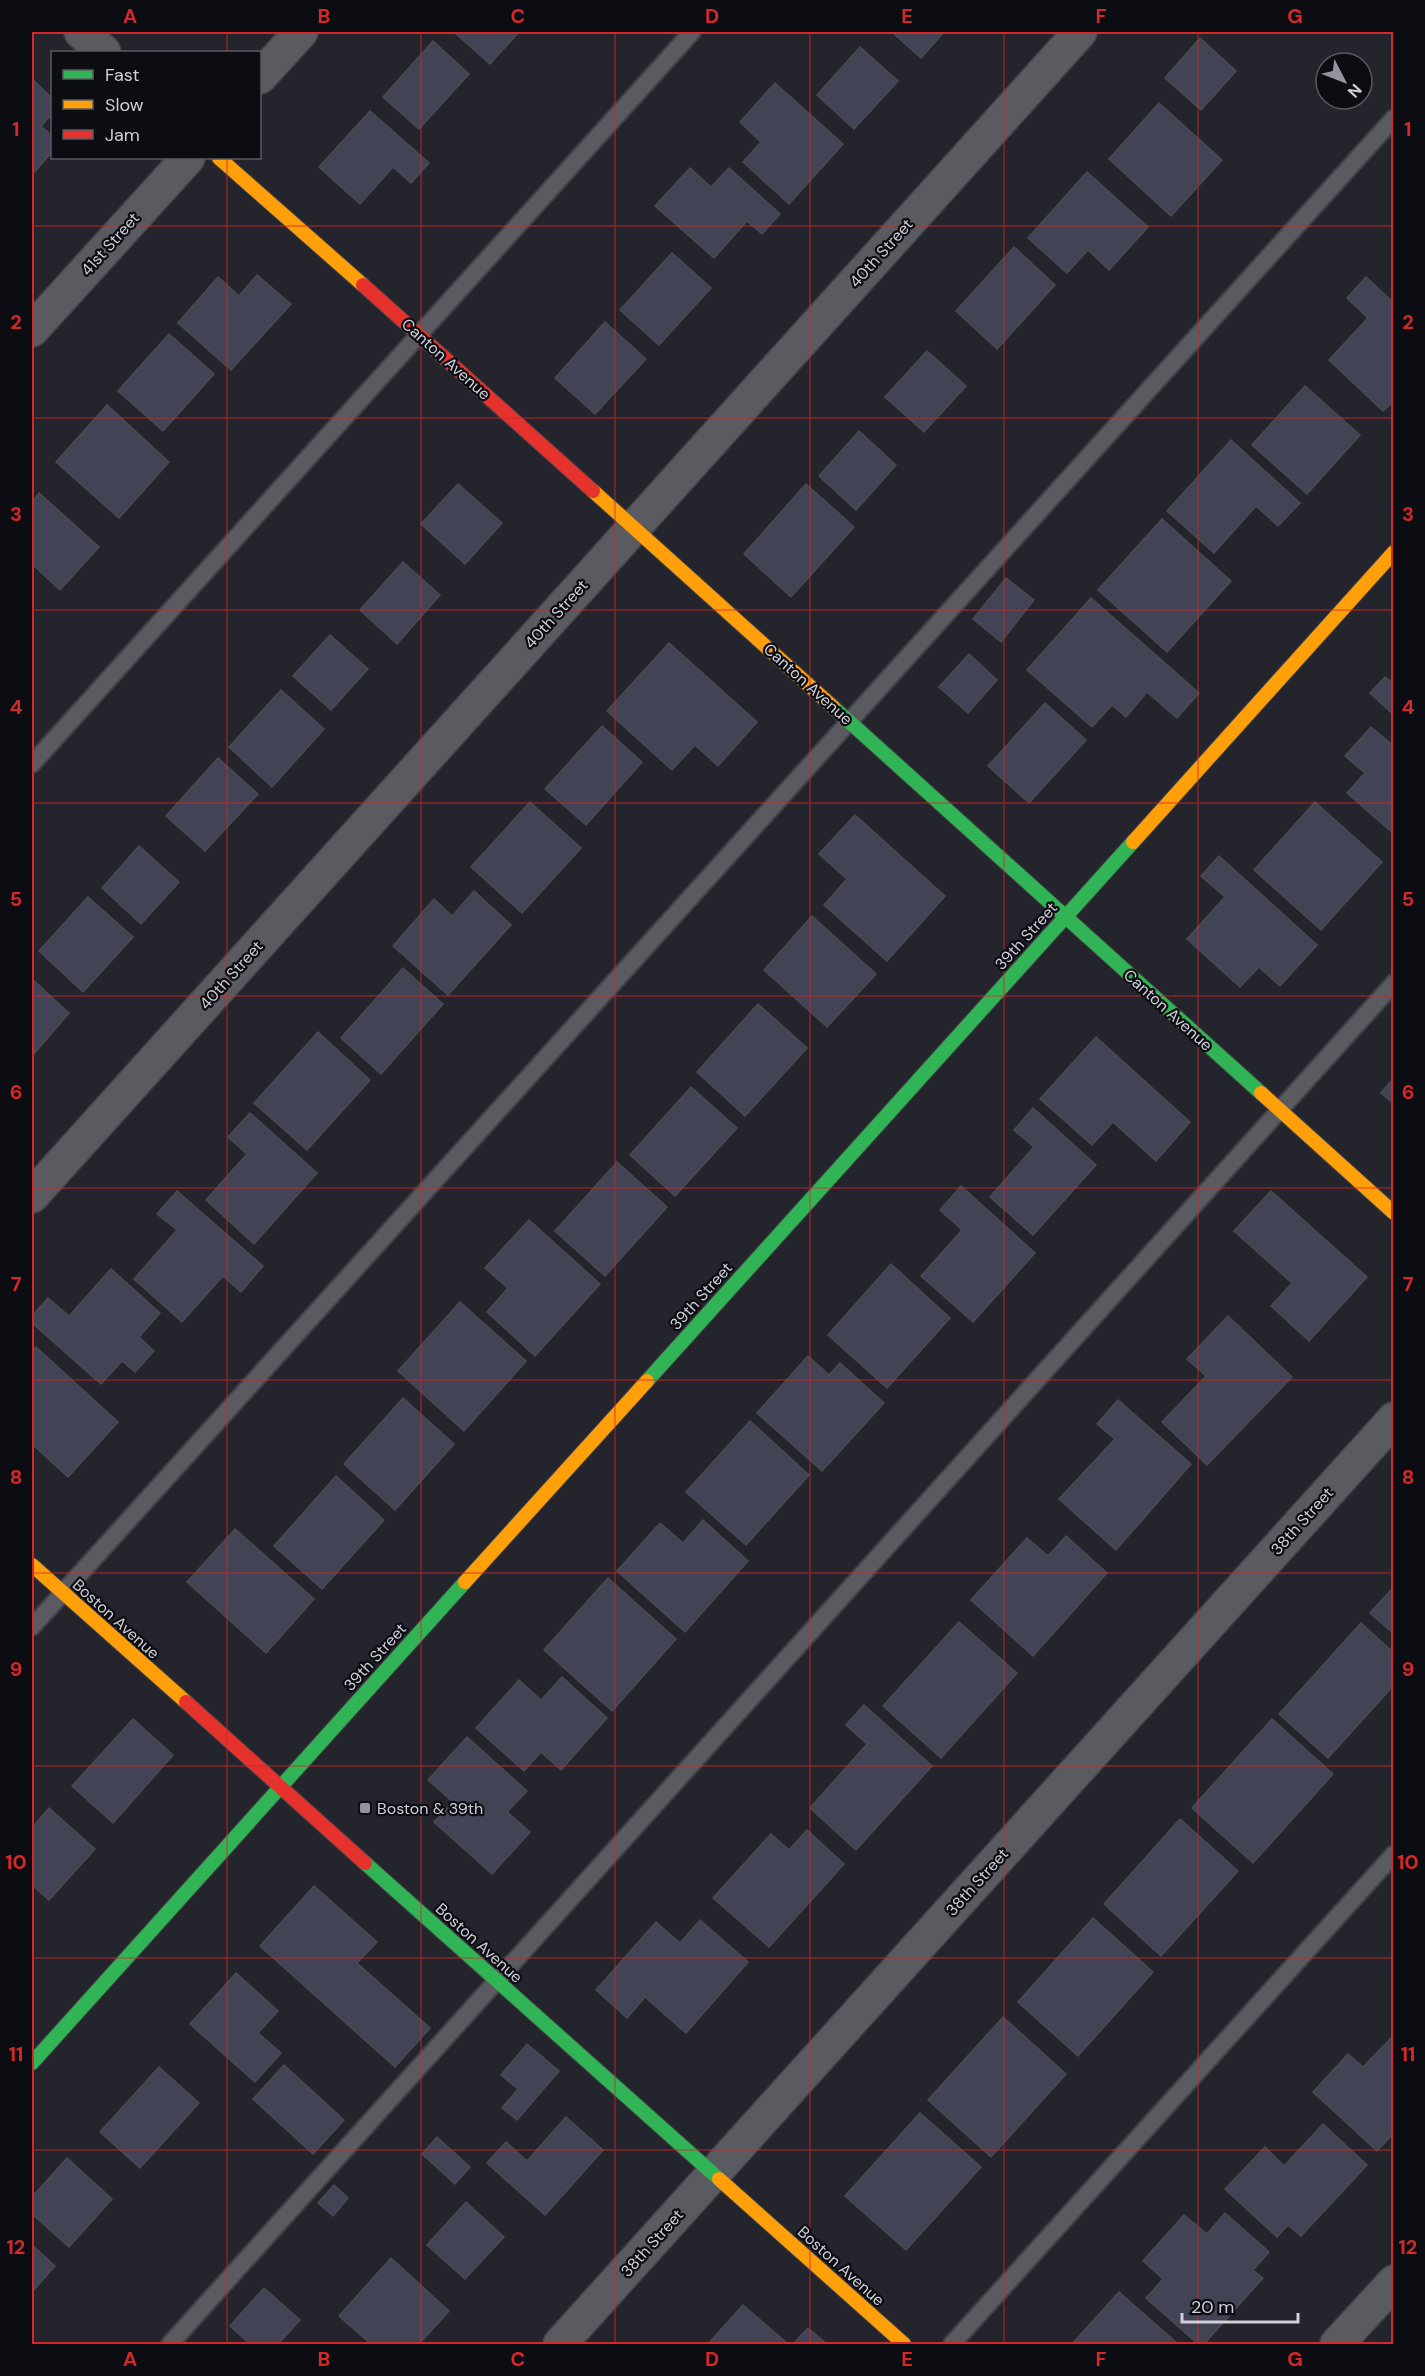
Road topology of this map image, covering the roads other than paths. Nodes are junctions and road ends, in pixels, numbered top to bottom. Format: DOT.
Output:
graph roads {
  1 [pos="81,32"];
  2 [pos="301,32"];
  3 [pos="692,32"];
  4 [pos="1080,32"];
  5 [pos="103,51"];
  6 [pos="261,77"];
  7 [pos="1394,118"];
  8 [pos="187,159"];
  9 [pos="220,159"];
  10 [pos="32,330"];
  11 [pos="420,335"];
  12 [pos="634,528"];
  13 [pos="1394,552"];
  14 [pos="850,722"];
  15 [pos="32,764"];
  16 [pos="1065,917"];
  17 [pos="1394,983"];
  18 [pos="1279,1109"];
  19 [pos="32,1196"];
  20 [pos="1394,1213"];
  21 [pos="1394,1419"];
  22 [pos="32,1565"];
  23 [pos="62,1593"];
  24 [pos="32,1627"];
  25 [pos="280,1788"];
  26 [pos="1394,1854"];
  27 [pos="497,1981"];
  28 [pos="32,2063"];
  29 [pos="713,2174"];
  30 [pos="1394,2282"];
  31 [pos="170,2344"];
  32 [pos="560,2344"];
  33 [pos="904,2344"];
  34 [pos="952,2344"];
  35 [pos="1337,2344"];
  1 -- 5 [label="street"];
  2 -- 6 [label="street"];
  3 -- 11 [label="lane"];
  4 -- 12 [label="street, 40th Street"];
  7 -- 14 [label="lane"];
  8 -- 10 [label="street, 41st Street"];
  9 -- 11 [label="street, Canton Avenue"];
  11 -- 12 [label="street, Canton Avenue"];
  11 -- 15 [label="lane"];
  12 -- 14 [label="street, Canton Avenue"];
  12 -- 19 [label="street, 40th Street"];
  13 -- 16 [label="street, 39th Street"];
  14 -- 16 [label="street, Canton Avenue"];
  14 -- 23 [label="lane"];
  16 -- 18 [label="street, Canton Avenue"];
  16 -- 25 [label="street, 39th Street"];
  17 -- 18 [label="lane"];
  18 -- 20 [label="street, Canton Avenue"];
  18 -- 27 [label="lane"];
  21 -- 29 [label="street, 38th Street"];
  22 -- 23 [label="street, Boston Avenue"];
  23 -- 24 [label="lane"];
  23 -- 25 [label="street, Boston Avenue"];
  25 -- 27 [label="street, Boston Avenue"];
  25 -- 28 [label="street, 39th Street"];
  26 -- 34 [label="lane"];
  27 -- 29 [label="street, Boston Avenue"];
  27 -- 31 [label="lane"];
  29 -- 32 [label="street, 38th Street"];
  29 -- 33 [label="street, Boston Avenue"];
  30 -- 35 [label="street"];
}
